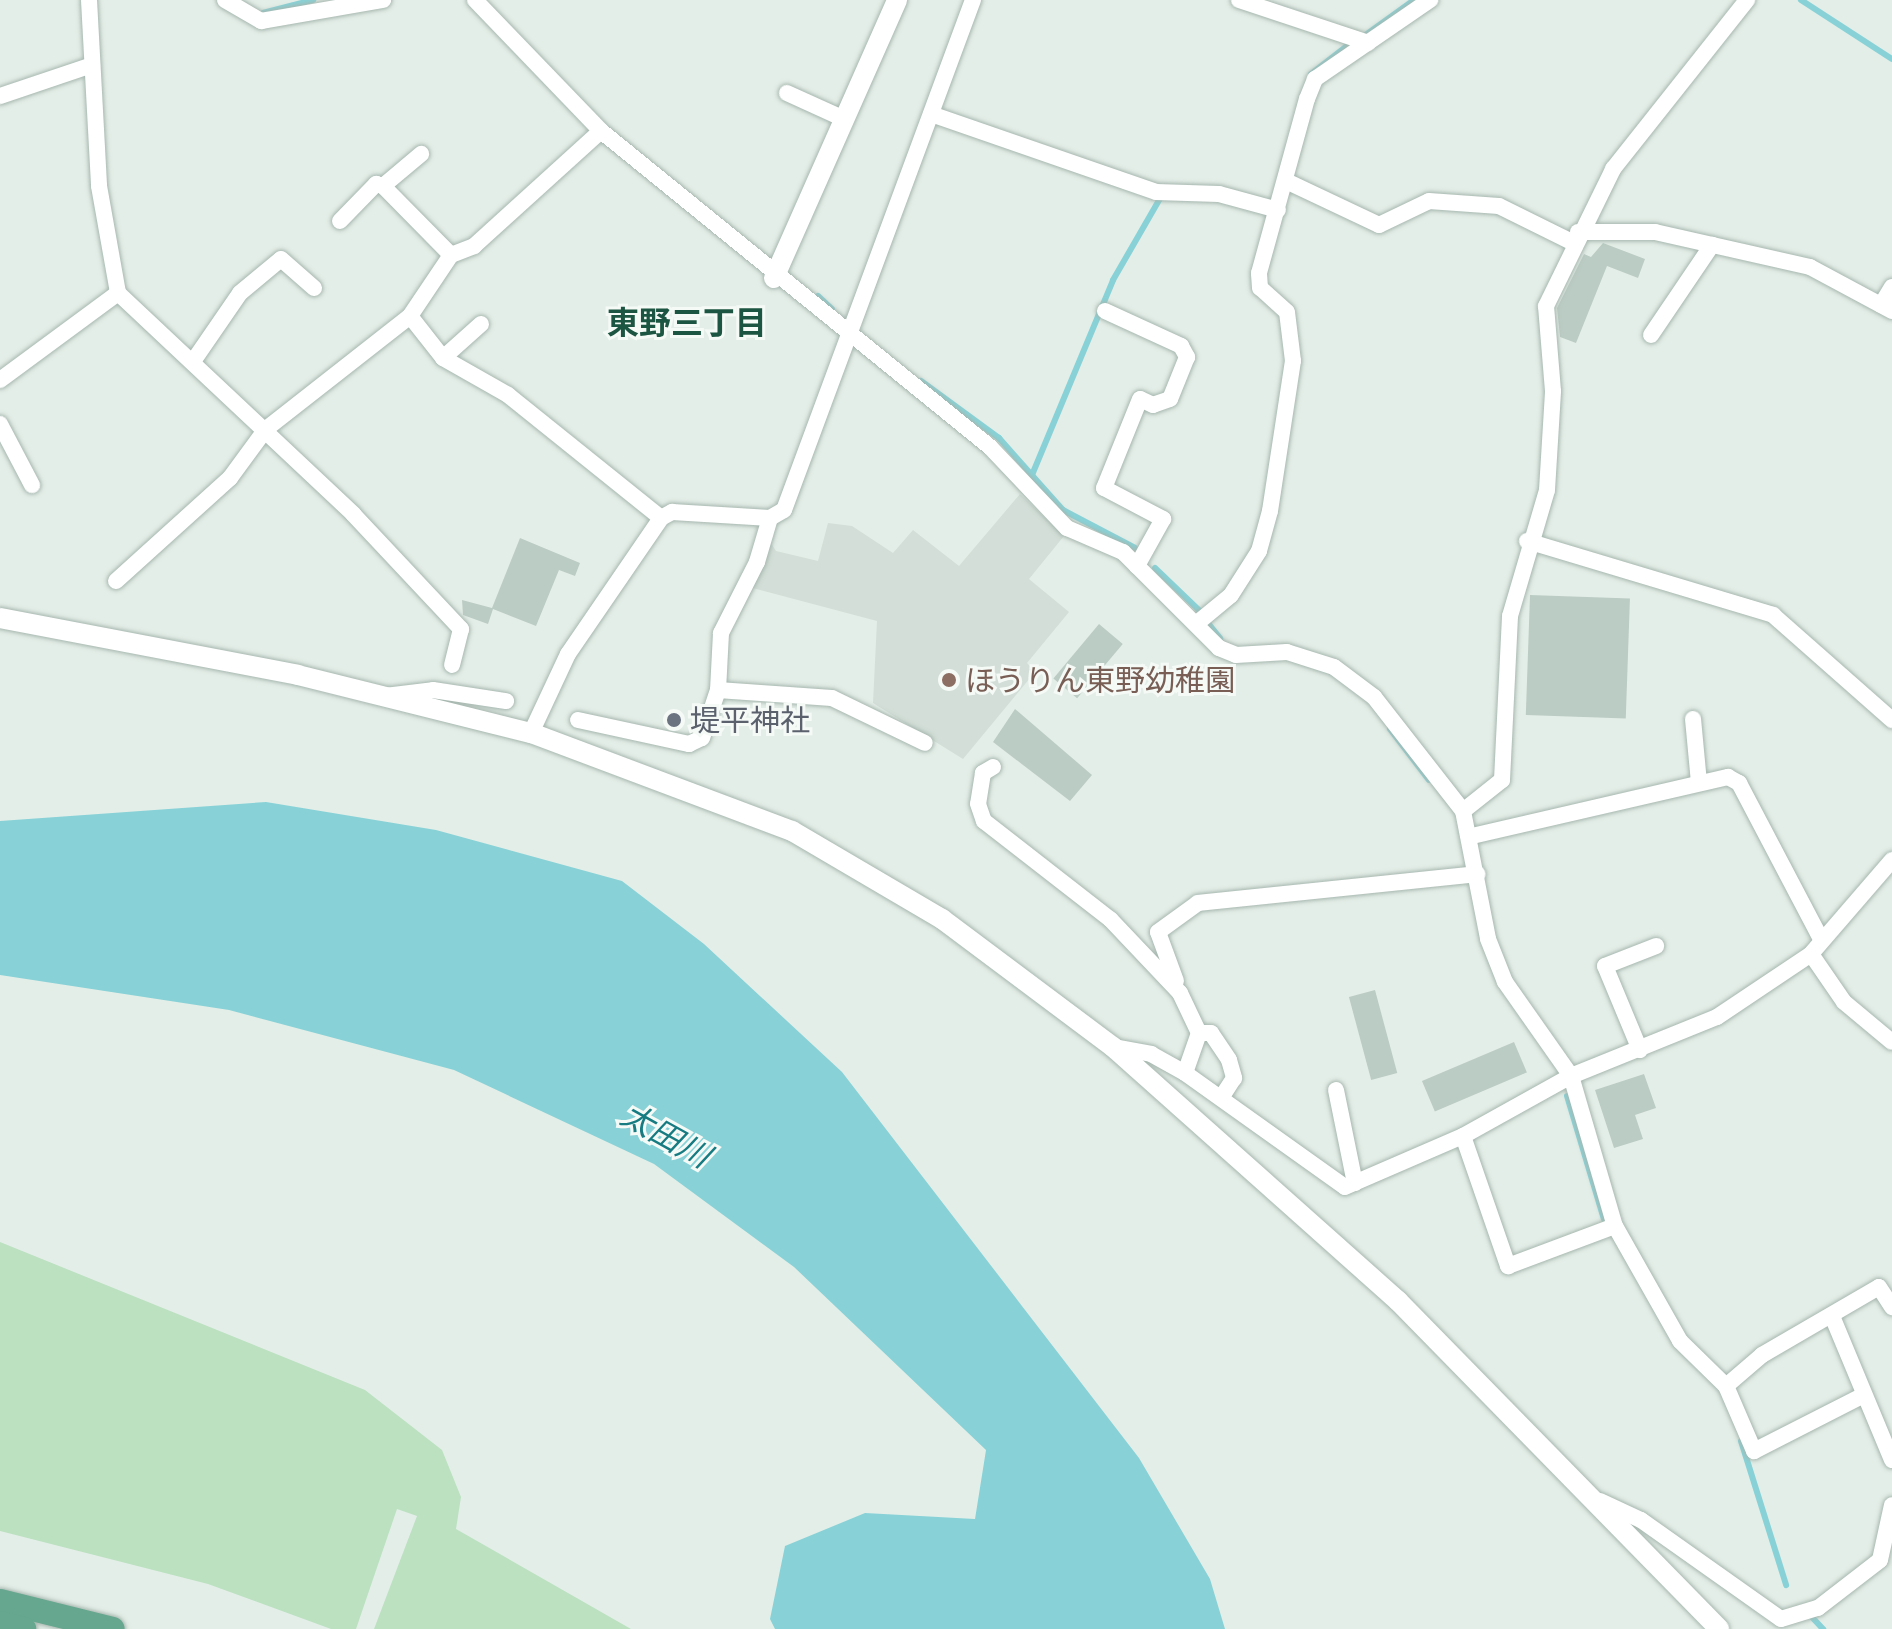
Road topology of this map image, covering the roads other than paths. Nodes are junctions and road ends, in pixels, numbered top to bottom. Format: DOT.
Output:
graph roads {
  1 [pos="89,0"];
  2 [pos="225,0"];
  3 [pos="383,0"];
  4 [pos="476,0"];
  5 [pos="897,0"];
  6 [pos="973,0"];
  7 [pos="1239,0"];
  8 [pos="1430,0"];
  9 [pos="1747,0"];
  10 [pos="1368,43"];
  11 [pos="92,65"];
  12 [pos="787,93"];
  13 [pos="0,96"];
  14 [pos="931,114"];
  15 [pos="842,118"];
  16 [pos="601,131"];
  17 [pos="421,154"];
  18 [pos="1286,181"];
  19 [pos="383,186"];
  20 [pos="1278,210"];
  21 [pos="340,221"];
  22 [pos="1576,238"];
  23 [pos="1712,245"];
  24 [pos="451,255"];
  25 [pos="774,278"];
  26 [pos="1892,287"];
  27 [pos="314,288"];
  28 [pos="118,293"];
  29 [pos="1886,308"];
  30 [pos="1105,311"];
  31 [pos="410,316"];
  32 [pos="481,324"];
  33 [pos="843,333"];
  34 [pos="1651,335"];
  35 [pos="443,358"];
  36 [pos="194,360"];
  37 [pos="0,380"];
  38 [pos="0,424"];
  39 [pos="266,429"];
  40 [pos="32,485"];
  41 [pos="661,518"];
  42 [pos="770,518"];
  43 [pos="1527,541"];
  44 [pos="1137,566"];
  45 [pos="116,581"];
  46 [pos="0,618"];
  47 [pos="1196,624"];
  48 [pos="452,665"];
  49 [pos="718,690"];
  50 [pos="383,696"];
  51 [pos="506,701"];
  52 [pos="1693,719"];
  53 [pos="578,720"];
  54 [pos="1892,720"];
  55 [pos="618,731"];
  56 [pos="531,733"];
  57 [pos="642,743"];
  58 [pos="925,743"];
  59 [pos="993,767"];
  60 [pos="1699,782"];
  61 [pos="1463,811"];
  62 [pos="1472,836"];
  63 [pos="1892,860"];
  64 [pos="1477,874"];
  65 [pos="1821,939"];
  66 [pos="1656,946"];
  67 [pos="1811,954"];
  68 [pos="1180,993"];
  69 [pos="1199,1033"];
  70 [pos="1892,1042"];
  71 [pos="1113,1047"];
  72 [pos="1640,1050"];
  73 [pos="1185,1073"];
  74 [pos="1571,1076"];
  75 [pos="1336,1090"];
  76 [pos="1221,1098"];
  77 [pos="1463,1136"];
  78 [pos="1355,1183"];
  79 [pos="1615,1226"];
  80 [pos="1892,1307"];
  81 [pos="1832,1316"];
  82 [pos="1726,1386"];
  83 [pos="1864,1395"];
  84 [pos="1892,1460"];
  85 [pos="1600,1501"];
  86 [pos="1892,1505"];
  87 [pos="0,1601"];
  88 [pos="0,1623"];
  89 [pos="24,1629"];
  90 [pos="113,1629"];
  91 [pos="1719,1629"];
  1 -- 11 [label="street"];
  2 -- 3 [label="street"];
  4 -- 16 [label="street"];
  5 -- 15 [label="street"];
  6 -- 14 [label="street"];
  7 -- 10 [label="street"];
  8 -- 10 [label="street"];
  9 -- 22 [label="street"];
  10 -- 18 [label="street"];
  11 -- 13 [label="street"];
  11 -- 28 [label="street"];
  12 -- 15 [label="street"];
  14 -- 20 [label="street"];
  14 -- 33 [label="street"];
  15 -- 25 [label="street"];
  16 -- 24 [label="street"];
  16 -- 25 [label="street"];
  17 -- 19 [label="street"];
  18 -- 20 [label="street"];
  18 -- 22 [label="street"];
  19 -- 21 [label="street"];
  19 -- 24 [label="street"];
  20 -- 47 [label="street"];
  22 -- 23 [label="street"];
  22 -- 43 [label="street"];
  23 -- 29 [label="street"];
  23 -- 34 [label="street"];
  24 -- 31 [label="street"];
  25 -- 33 [label="street"];
  26 -- 29 [label="street"];
  27 -- 36 [label="street"];
  28 -- 36 [label="street"];
  28 -- 37 [label="street"];
  30 -- 44 [label="street"];
  31 -- 35 [label="street"];
  31 -- 39 [label="street"];
  32 -- 35 [label="street"];
  33 -- 42 [label="street"];
  33 -- 44 [label="street"];
  35 -- 41 [label="street"];
  36 -- 39 [label="street"];
  38 -- 40 [label="street"];
  39 -- 45 [label="street"];
  39 -- 48 [label="street"];
  41 -- 42 [label="street"];
  41 -- 56 [label="street"];
  42 -- 49 [label="street"];
  43 -- 54 [label="street"];
  43 -- 61 [label="street"];
  44 -- 47 [label="street"];
  46 -- 50 [label="street"];
  47 -- 61 [label="street"];
  49 -- 55 [label="street"];
  49 -- 58 [label="street"];
  50 -- 51 [label="street"];
  50 -- 56 [label="street"];
  52 -- 60 [label="street"];
  53 -- 55 [label="street"];
  55 -- 57 [label="street"];
  56 -- 71 [label="street"];
  59 -- 68 [label="street"];
  60 -- 62 [label="street"];
  60 -- 65 [label="street"];
  61 -- 62 [label="street"];
  62 -- 64 [label="street"];
  63 -- 65 [label="street"];
  64 -- 68 [label="street"];
  64 -- 74 [label="street"];
  65 -- 67 [label="street"];
  66 -- 72 [label="street"];
  67 -- 70 [label="street"];
  67 -- 72 [label="street"];
  68 -- 69 [label="street"];
  69 -- 73 [label="street"];
  69 -- 76 [label="street"];
  71 -- 73 [label="street"];
  71 -- 85 [label="street"];
  72 -- 74 [label="street"];
  73 -- 76 [label="street"];
  74 -- 77 [label="street"];
  74 -- 79 [label="street"];
  75 -- 78 [label="street"];
  76 -- 78 [label="street"];
  77 -- 78 [label="street"];
  77 -- 79 [label="street"];
  79 -- 82 [label="street"];
  80 -- 81 [label="street"];
  81 -- 82 [label="street"];
  81 -- 83 [label="street"];
  82 -- 83 [label="street"];
  83 -- 84 [label="street"];
  85 -- 86 [label="street"];
  85 -- 91 [label="street"];
  87 -- 90 [label="main road"];
  88 -- 89 [label="main road"];
}
